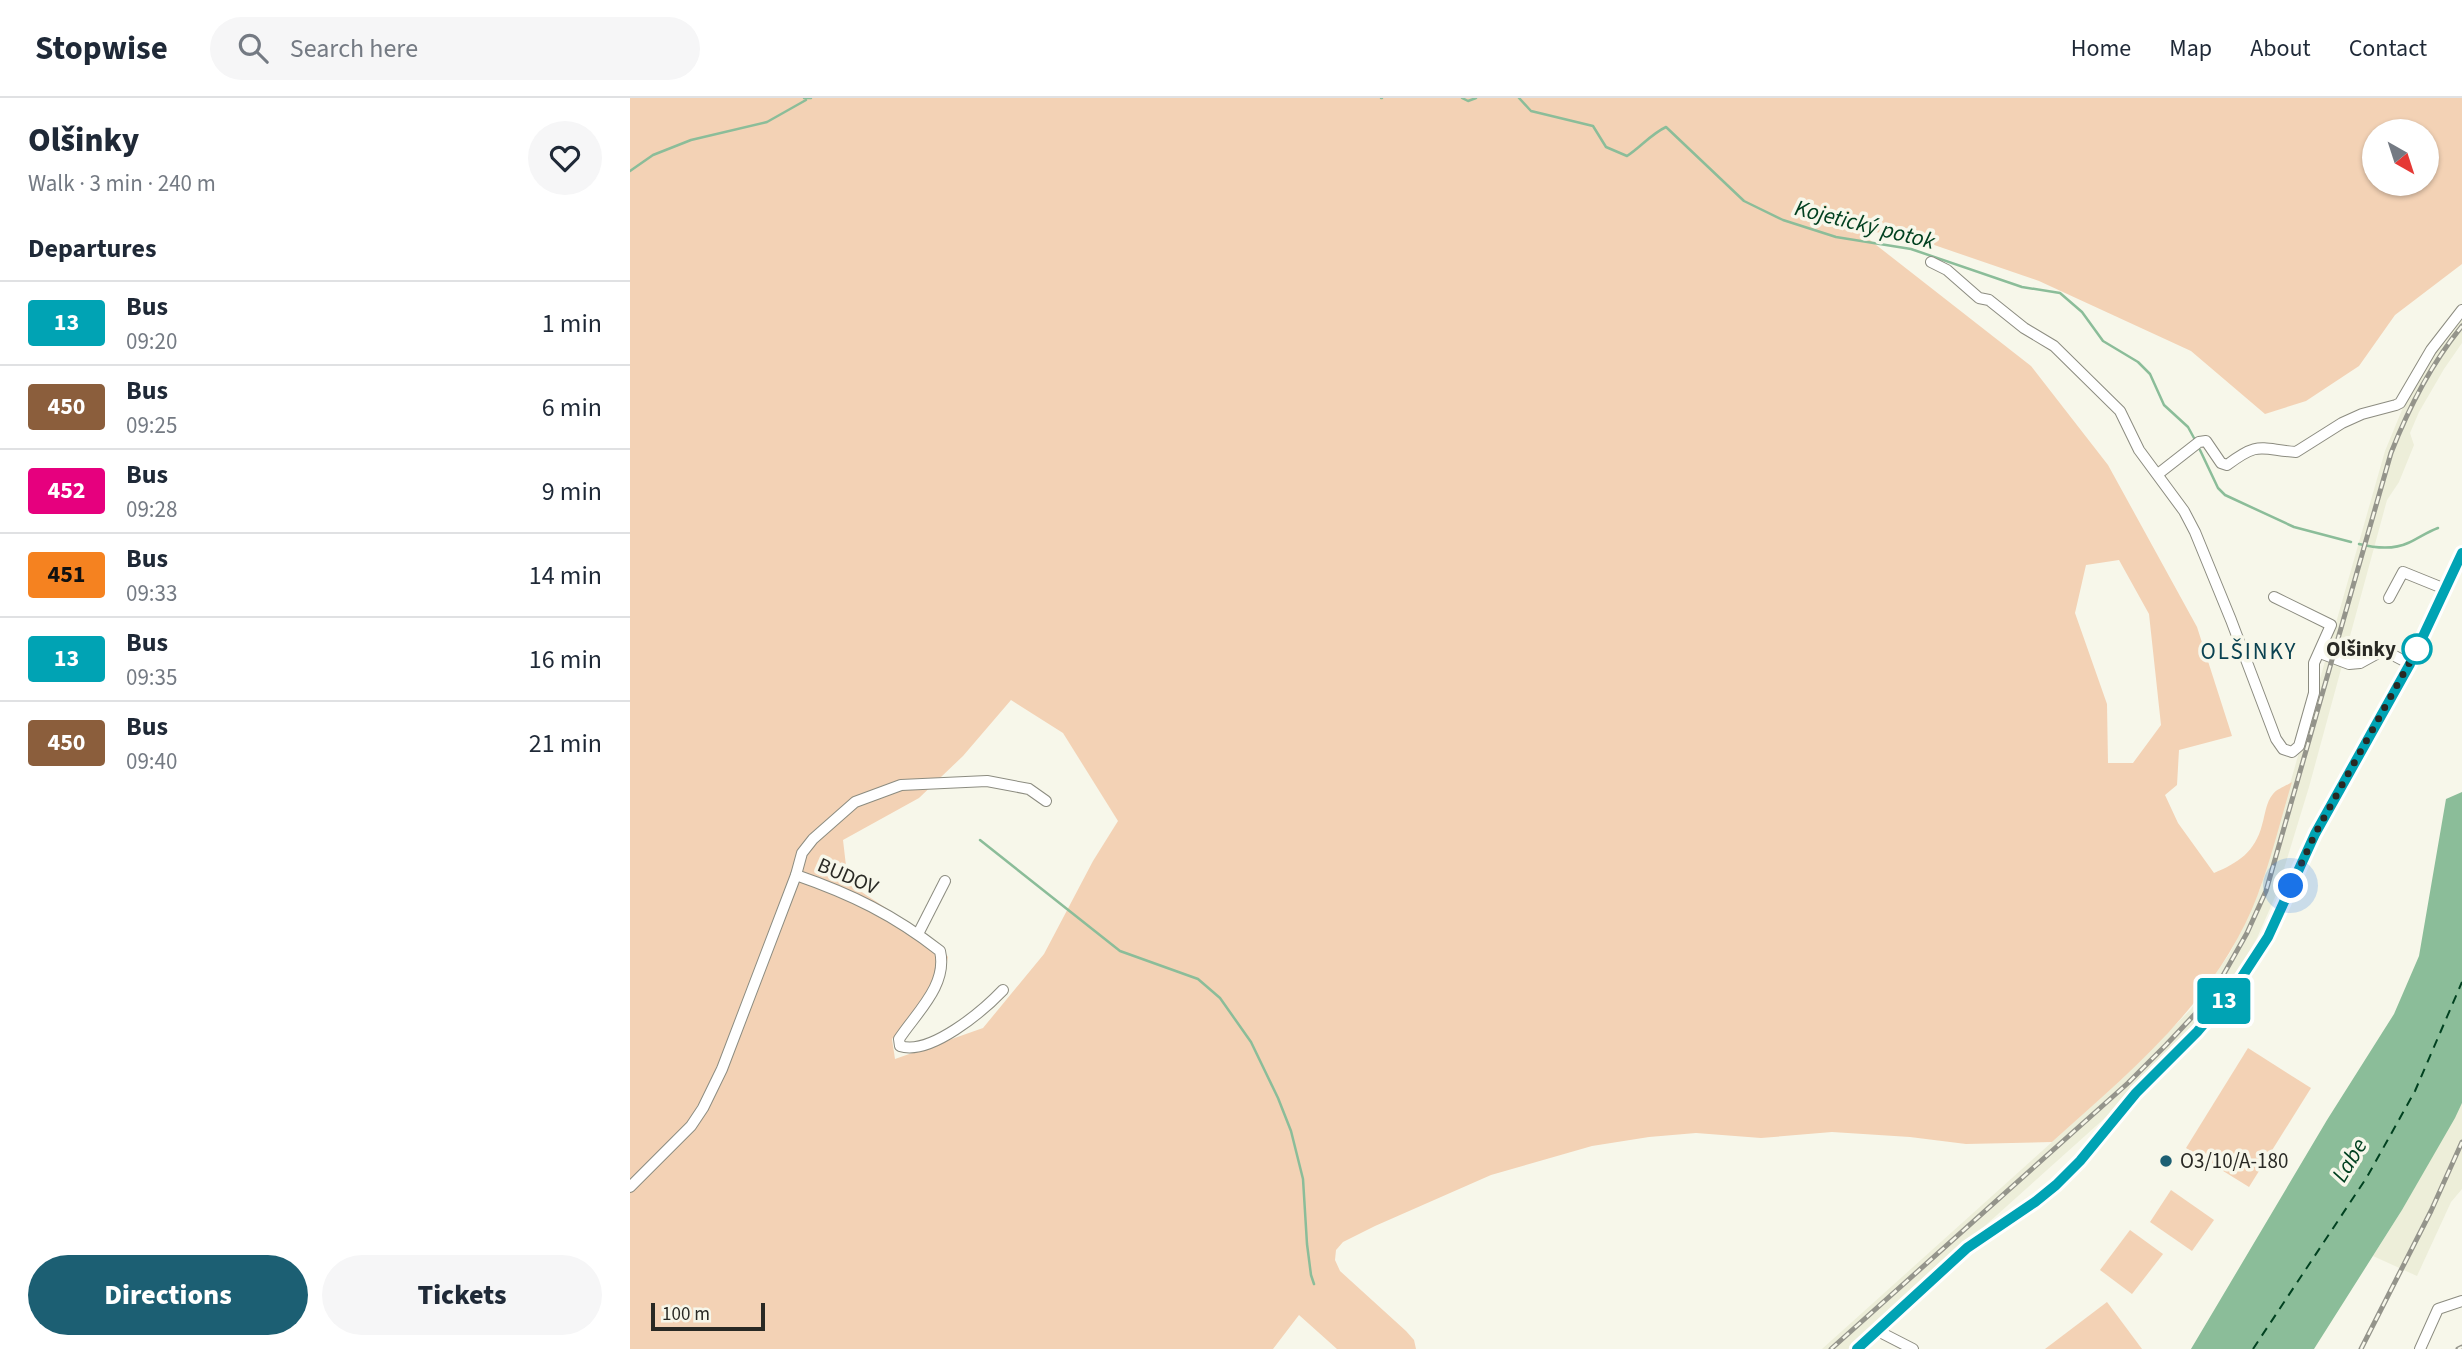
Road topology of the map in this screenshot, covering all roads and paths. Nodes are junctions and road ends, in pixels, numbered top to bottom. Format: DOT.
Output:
graph roads {
  1 [pos="1931,262"];
  2 [pos="2462,310"];
  3 [pos="2158,474"];
  4 [pos="2462,553"];
  5 [pos="2445,589"];
  6 [pos="2274,597"];
  7 [pos="2389,598"];
  8 [pos="2320,653"];
  9 [pos="2410,664"];
  10 [pos="1046,801"];
  11 [pos="796,875"];
  12 [pos="945,881"];
  13 [pos="918,934"];
  14 [pos="1003,990"];
  15 [pos="630,1186"];
  16 [pos="2462,1301"];
  17 [pos="1876,1330"];
  18 [pos="1857,1349"];
  19 [pos="1913,1349"];
  20 [pos="2420,1349"];
  1 -- 3 [label="street"];
  2 -- 3 [label="street"];
  3 -- 8 [label="street"];
  4 -- 5 [label="main road"];
  5 -- 7 [label="street"];
  5 -- 9 [label="main road"];
  6 -- 8 [label="street"];
  8 -- 9 [label="street"];
  9 -- 17 [label="main road"];
  10 -- 11 [label="street, BUDOV"];
  11 -- 13 [label="street, BUDOV"];
  11 -- 15 [label="street"];
  12 -- 13 [label="street"];
  13 -- 14 [label="street, BUDOV"];
  16 -- 20 [label="street"];
  17 -- 18 [label="main road"];
  17 -- 19 [label="street"];
}
